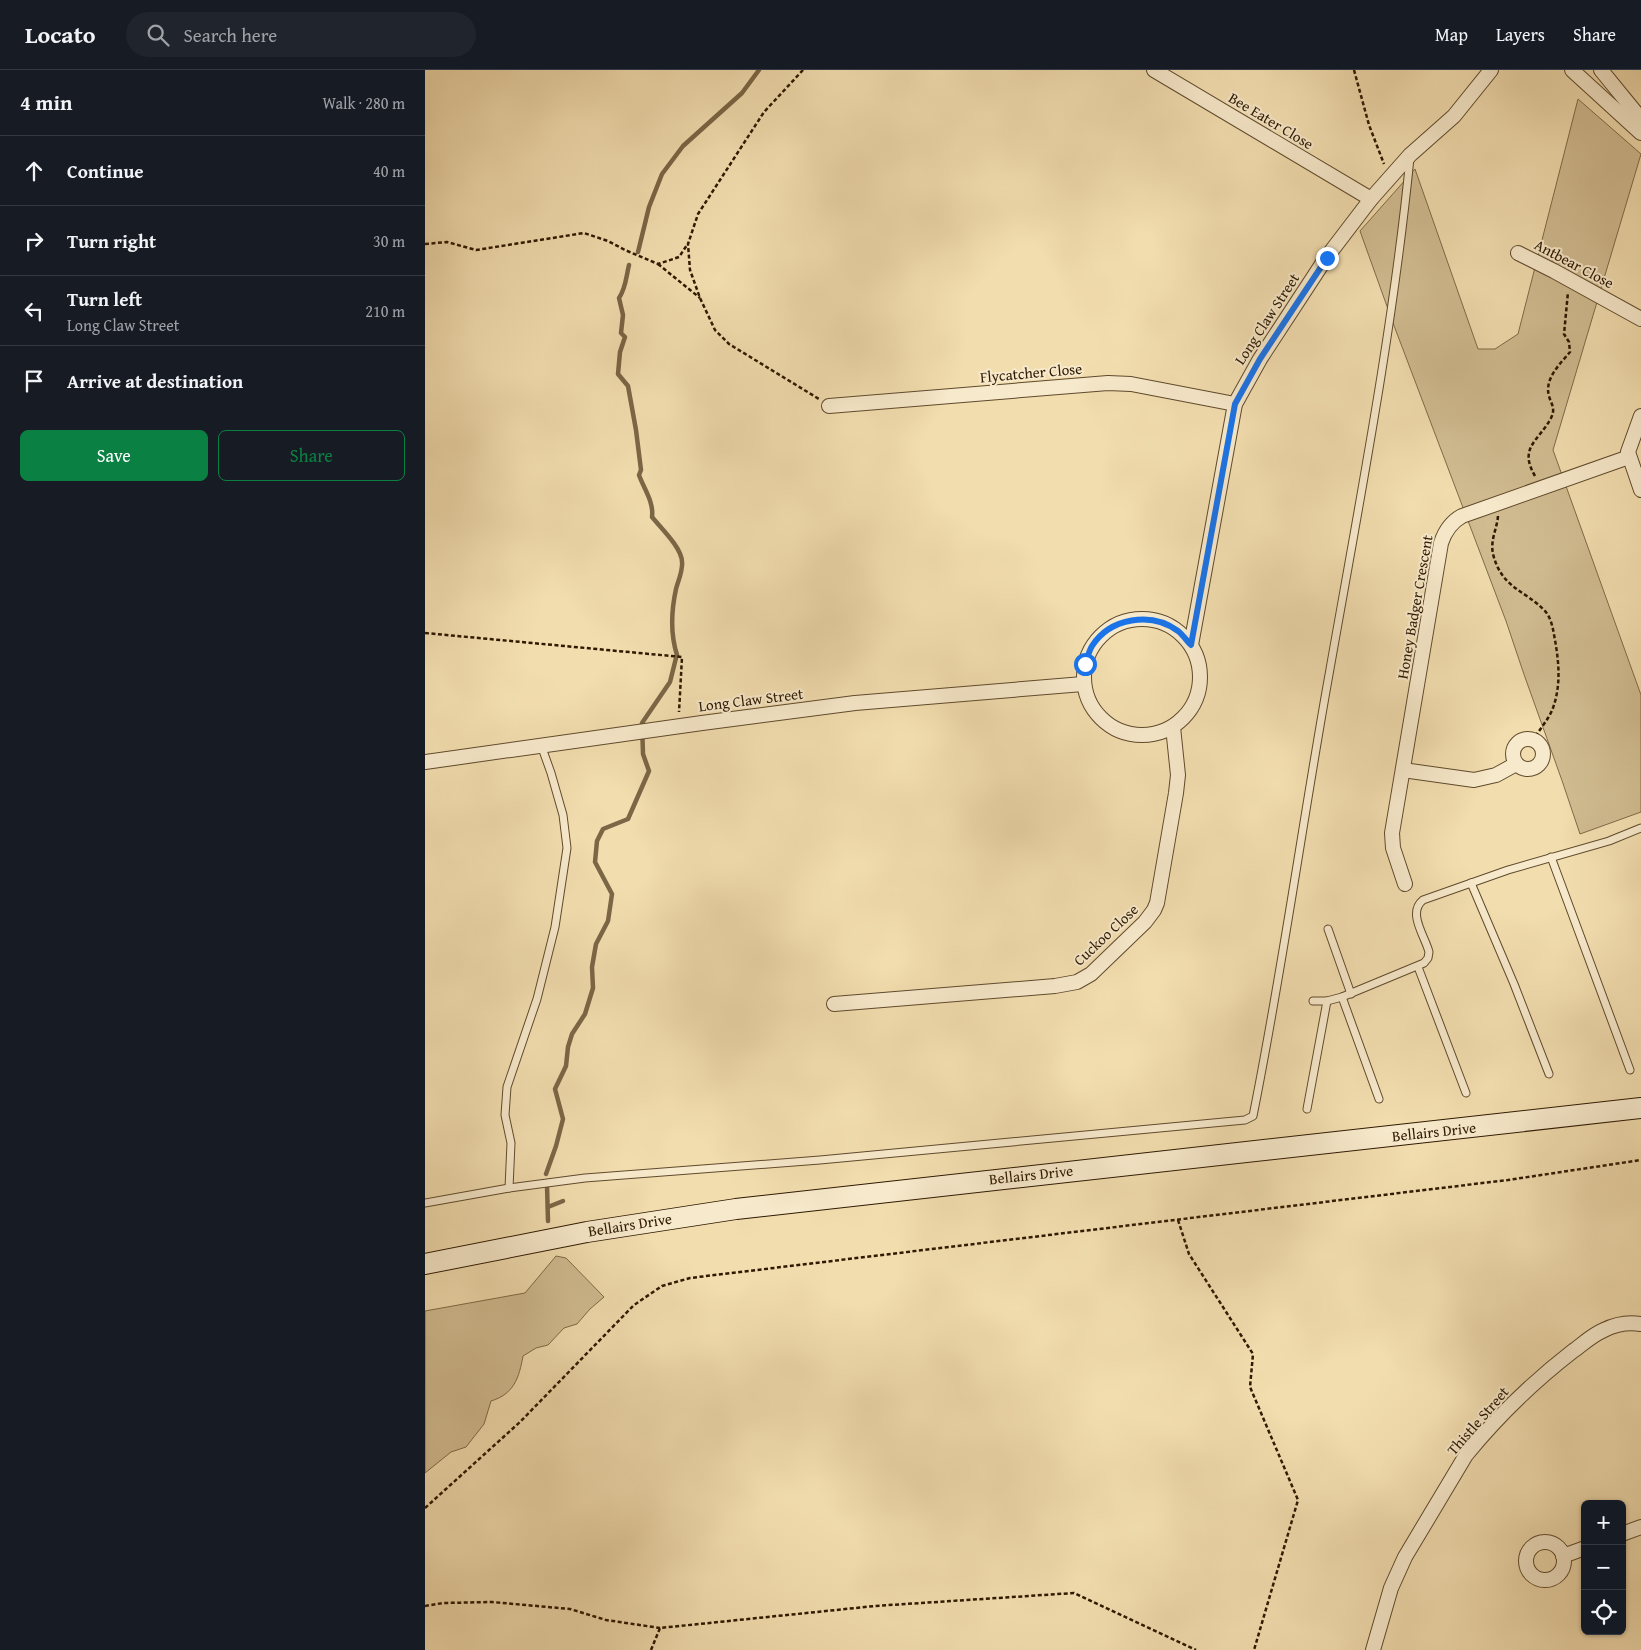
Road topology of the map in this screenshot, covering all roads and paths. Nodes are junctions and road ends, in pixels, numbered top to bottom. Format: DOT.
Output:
graph roads {
  1 [pos="803,70"];
  2 [pos="1154,70"];
  3 [pos="1354,70"];
  4 [pos="1491,70"];
  5 [pos="1572,70"];
  6 [pos="1608,73"];
  7 [pos="1602,98"];
  8 [pos="1641,119"];
  9 [pos="1641,133"];
  10 [pos="1410,155"];
  11 [pos="1390,177"];
  12 [pos="1371,199"];
  13 [pos="425,244"];
  14 [pos="688,244"];
  15 [pos="1518,253"];
  16 [pos="659,264"];
  17 [pos="1569,279"];
  18 [pos="700,298"];
  19 [pos="1641,319"];
  20 [pos="1235,404"];
  21 [pos="829,406"];
  22 [pos="1641,416"];
  23 [pos="1629,457"];
  24 [pos="1541,488"];
  25 [pos="1641,490"];
  26 [pos="1495,505"];
  27 [pos="425,634"];
  28 [pos="1191,645"];
  29 [pos="1083,684"];
  30 [pos="672,727"];
  31 [pos="1173,727"];
  32 [pos="1533,740"];
  33 [pos="541,746"];
  34 [pos="425,762"];
  35 [pos="1516,764"];
  36 [pos="1403,770"];
  37 [pos="1641,828"];
  38 [pos="1551,857"];
  39 [pos="1471,883"];
  40 [pos="1405,884"];
  41 [pos="1328,929"];
  42 [pos="1418,967"];
  43 [pos="1351,994"];
  44 [pos="1342,997"];
  45 [pos="1313,1001"];
  46 [pos="1327,1001"];
  47 [pos="834,1004"];
  48 [pos="1630,1070"];
  49 [pos="1549,1074"];
  50 [pos="1466,1093"];
  51 [pos="1379,1099"];
  52 [pos="1641,1108"];
  53 [pos="1307,1109"];
  54 [pos="1641,1160"];
  55 [pos="509,1188"];
  56 [pos="425,1203"];
  57 [pos="1178,1220"];
  58 [pos="425,1264"];
  59 [pos="1641,1324"];
  60 [pos="425,1508"];
  61 [pos="1641,1527"];
  62 [pos="1626,1533"];
  63 [pos="1581,1549"];
  64 [pos="1563,1556"];
  65 [pos="425,1606"];
  66 [pos="661,1628"];
  67 [pos="651,1650"];
  68 [pos="1195,1650"];
  69 [pos="1254,1650"];
  70 [pos="1373,1650"];
  1 -- 14 [label="path"];
  2 -- 12 [label="street, Bee Eater Close"];
  3 -- 11 [label="path"];
  4 -- 10 [label="street, Long Claw Street"];
  5 -- 7 [label="street"];
  6 -- 7 [label="street"];
  6 -- 8 [label="street"];
  7 -- 9 [label="street"];
  10 -- 11 [label="street, Long Claw Street"];
  10 -- 55 [label="lane"];
  11 -- 12 [label="street, Long Claw Street"];
  12 -- 20 [label="street, Long Claw Street"];
  13 -- 16 [label="path"];
  14 -- 16 [label="path"];
  14 -- 18 [label="path"];
  15 -- 17 [label="street, Antbear Close"];
  16 -- 18 [label="path"];
  17 -- 19 [label="street, Antbear Close"];
  17 -- 24 [label="path"];
  18 -- 21 [label="path"];
  20 -- 21 [label="street, Flycatcher Close"];
  20 -- 28 [label="street, Long Claw Street"];
  22 -- 23 [label="street"];
  23 -- 24 [label="street, Honey Badger Crescent"];
  23 -- 25 [label="street"];
  24 -- 26 [label="street, Honey Badger Crescent"];
  26 -- 32 [label="path"];
  26 -- 36 [label="street, Honey Badger Crescent"];
  27 -- 30 [label="path"];
  28 -- 29 [label="street"];
  28 -- 31 [label="street"];
  29 -- 30 [label="street, Long Claw Street"];
  29 -- 31 [label="street"];
  30 -- 33 [label="street, Long Claw Street"];
  31 -- 47 [label="street, Cuckoo Close"];
  32 -- 35 [label="street"];
  32 -- 35 [label="street"];
  33 -- 34 [label="street, Long Claw Street"];
  33 -- 55 [label="lane"];
  35 -- 36 [label="street"];
  36 -- 40 [label="street, Honey Badger Crescent"];
  37 -- 38 [label="lane"];
  38 -- 39 [label="lane"];
  38 -- 48 [label="lane"];
  39 -- 42 [label="lane"];
  39 -- 49 [label="lane"];
  41 -- 43 [label="lane"];
  42 -- 43 [label="lane"];
  42 -- 50 [label="lane"];
  43 -- 44 [label="lane"];
  44 -- 46 [label="lane"];
  44 -- 51 [label="lane"];
  45 -- 46 [label="lane"];
  46 -- 53 [label="lane"];
  52 -- 58 [label="street, Bellairs Drive"];
  54 -- 57 [label="path"];
  55 -- 56 [label="lane"];
  57 -- 60 [label="path"];
  57 -- 69 [label="path"];
  59 -- 70 [label="street, Thistle Street"];
  61 -- 62 [label="street"];
  63 -- 64 [label="street"];
  65 -- 66 [label="path"];
  66 -- 67 [label="path"];
  66 -- 68 [label="path"];
}
